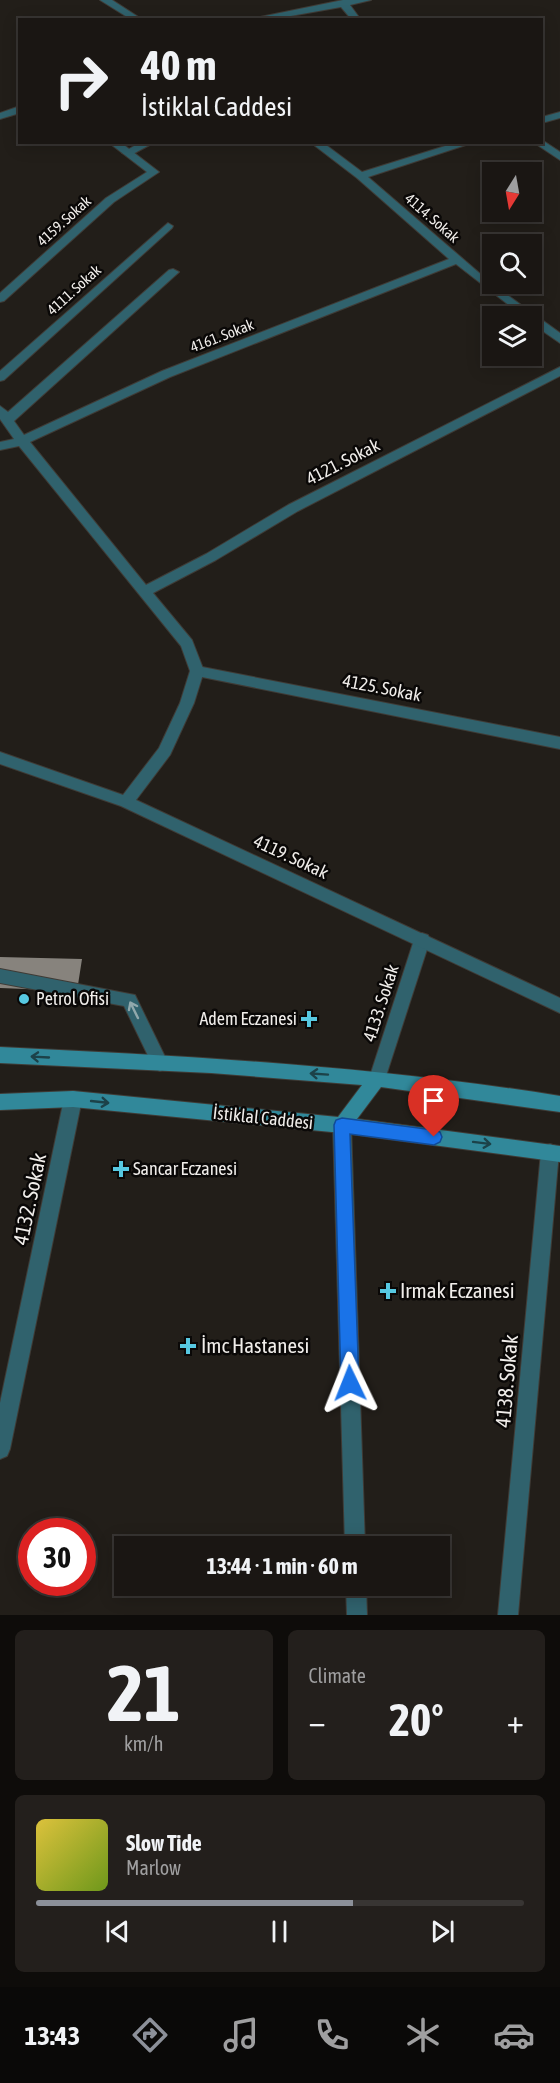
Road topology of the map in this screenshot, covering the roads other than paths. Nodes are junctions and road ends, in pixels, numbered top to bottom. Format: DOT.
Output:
graph roads {
  1 [pos="105,0"];
  2 [pos="366,0"];
  3 [pos="343,3"];
  4 [pos="136,18"];
  5 [pos="260,18"];
  6 [pos="355,18"];
  7 [pos="18,110"];
  8 [pos="560,114"];
  9 [pos="0,116"];
  10 [pos="543,120"];
  11 [pos="116,144"];
  12 [pos="146,144"];
  13 [pos="318,144"];
  14 [pos="464,144"];
  15 [pos="540,144"];
  16 [pos="128,153"];
  17 [pos="560,157"];
  18 [pos="362,176"];
  19 [pos="168,226"];
  20 [pos="457,260"];
  21 [pos="173,272"];
  22 [pos="0,299"];
  23 [pos="517,306"];
  24 [pos="542,325"];
  25 [pos="560,339"];
  26 [pos="560,371"];
  27 [pos="0,376"];
  28 [pos="3,415"];
  29 [pos="22,441"];
  30 [pos="0,446"];
  31 [pos="146,591"];
  32 [pos="197,671"];
  33 [pos="560,743"];
  34 [pos="0,758"];
  35 [pos="126,802"];
  36 [pos="422,940"];
  37 [pos="0,976"];
  38 [pos="560,1006"];
  39 [pos="0,1055"];
  40 [pos="159,1063"];
  41 [pos="377,1079"];
  42 [pos="74,1099"];
  43 [pos="0,1102"];
  44 [pos="560,1104"];
  45 [pos="342,1125"];
  46 [pos="555,1153"];
  47 [pos="0,1449"];
  48 [pos="355,1536"];
  49 [pos="356,1596"];
  50 [pos="357,1615"];
  51 [pos="508,1615"];
  1 -- 4 [label="street"];
  2 -- 3 [label="street"];
  3 -- 5 [label="street"];
  3 -- 6 [label="street"];
  7 -- 9 [label="street"];
  8 -- 10 [label="street"];
  11 -- 16 [label="street"];
  12 -- 16 [label="street"];
  13 -- 18 [label="street, 4114. Sokak"];
  14 -- 18 [label="street"];
  15 -- 17 [label="street"];
  16 -- 22 [label="street, 4159. Sokak"];
  18 -- 20 [label="street, 4114. Sokak"];
  19 -- 27 [label="street, 4111. Sokak"];
  20 -- 23 [label="street, 4114. Sokak"];
  20 -- 29 [label="street, 4161. Sokak"];
  21 -- 28 [label="street"];
  24 -- 25 [label="street, 4114. Sokak"];
  26 -- 31 [label="street, 4121. Sokak"];
  28 -- 29 [label="street"];
  29 -- 30 [label="street, 4161. Sokak"];
  29 -- 31 [label="street"];
  31 -- 32 [label="street"];
  32 -- 33 [label="street, 4125. Sokak"];
  32 -- 35 [label="street"];
  34 -- 35 [label="street, 4119. Sokak"];
  35 -- 36 [label="street, 4119. Sokak"];
  36 -- 38 [label="street, 4119. Sokak"];
  36 -- 41 [label="street, 4133. Sokak"];
  40 -- 37 [label="street, one-way"];
  40 -- 39 [label="main road, one-way"];
  41 -- 40 [label="main road, one-way"];
  41 -- 44 [label="main road"];
  41 -- 45 [label="main road"];
  42 -- 43 [label="main road, İstiklal Caddesi"];
  42 -- 45 [label="main road, İstiklal Caddesi, one-way"];
  42 -- 47 [label="street, 4132. Sokak"];
  45 -- 46 [label="main road, İstiklal Caddesi, one-way"];
  45 -- 48 [label="street"];
  46 -- 51 [label="street, 4138. Sokak"];
  49 -- 50 [label="street"];
}
